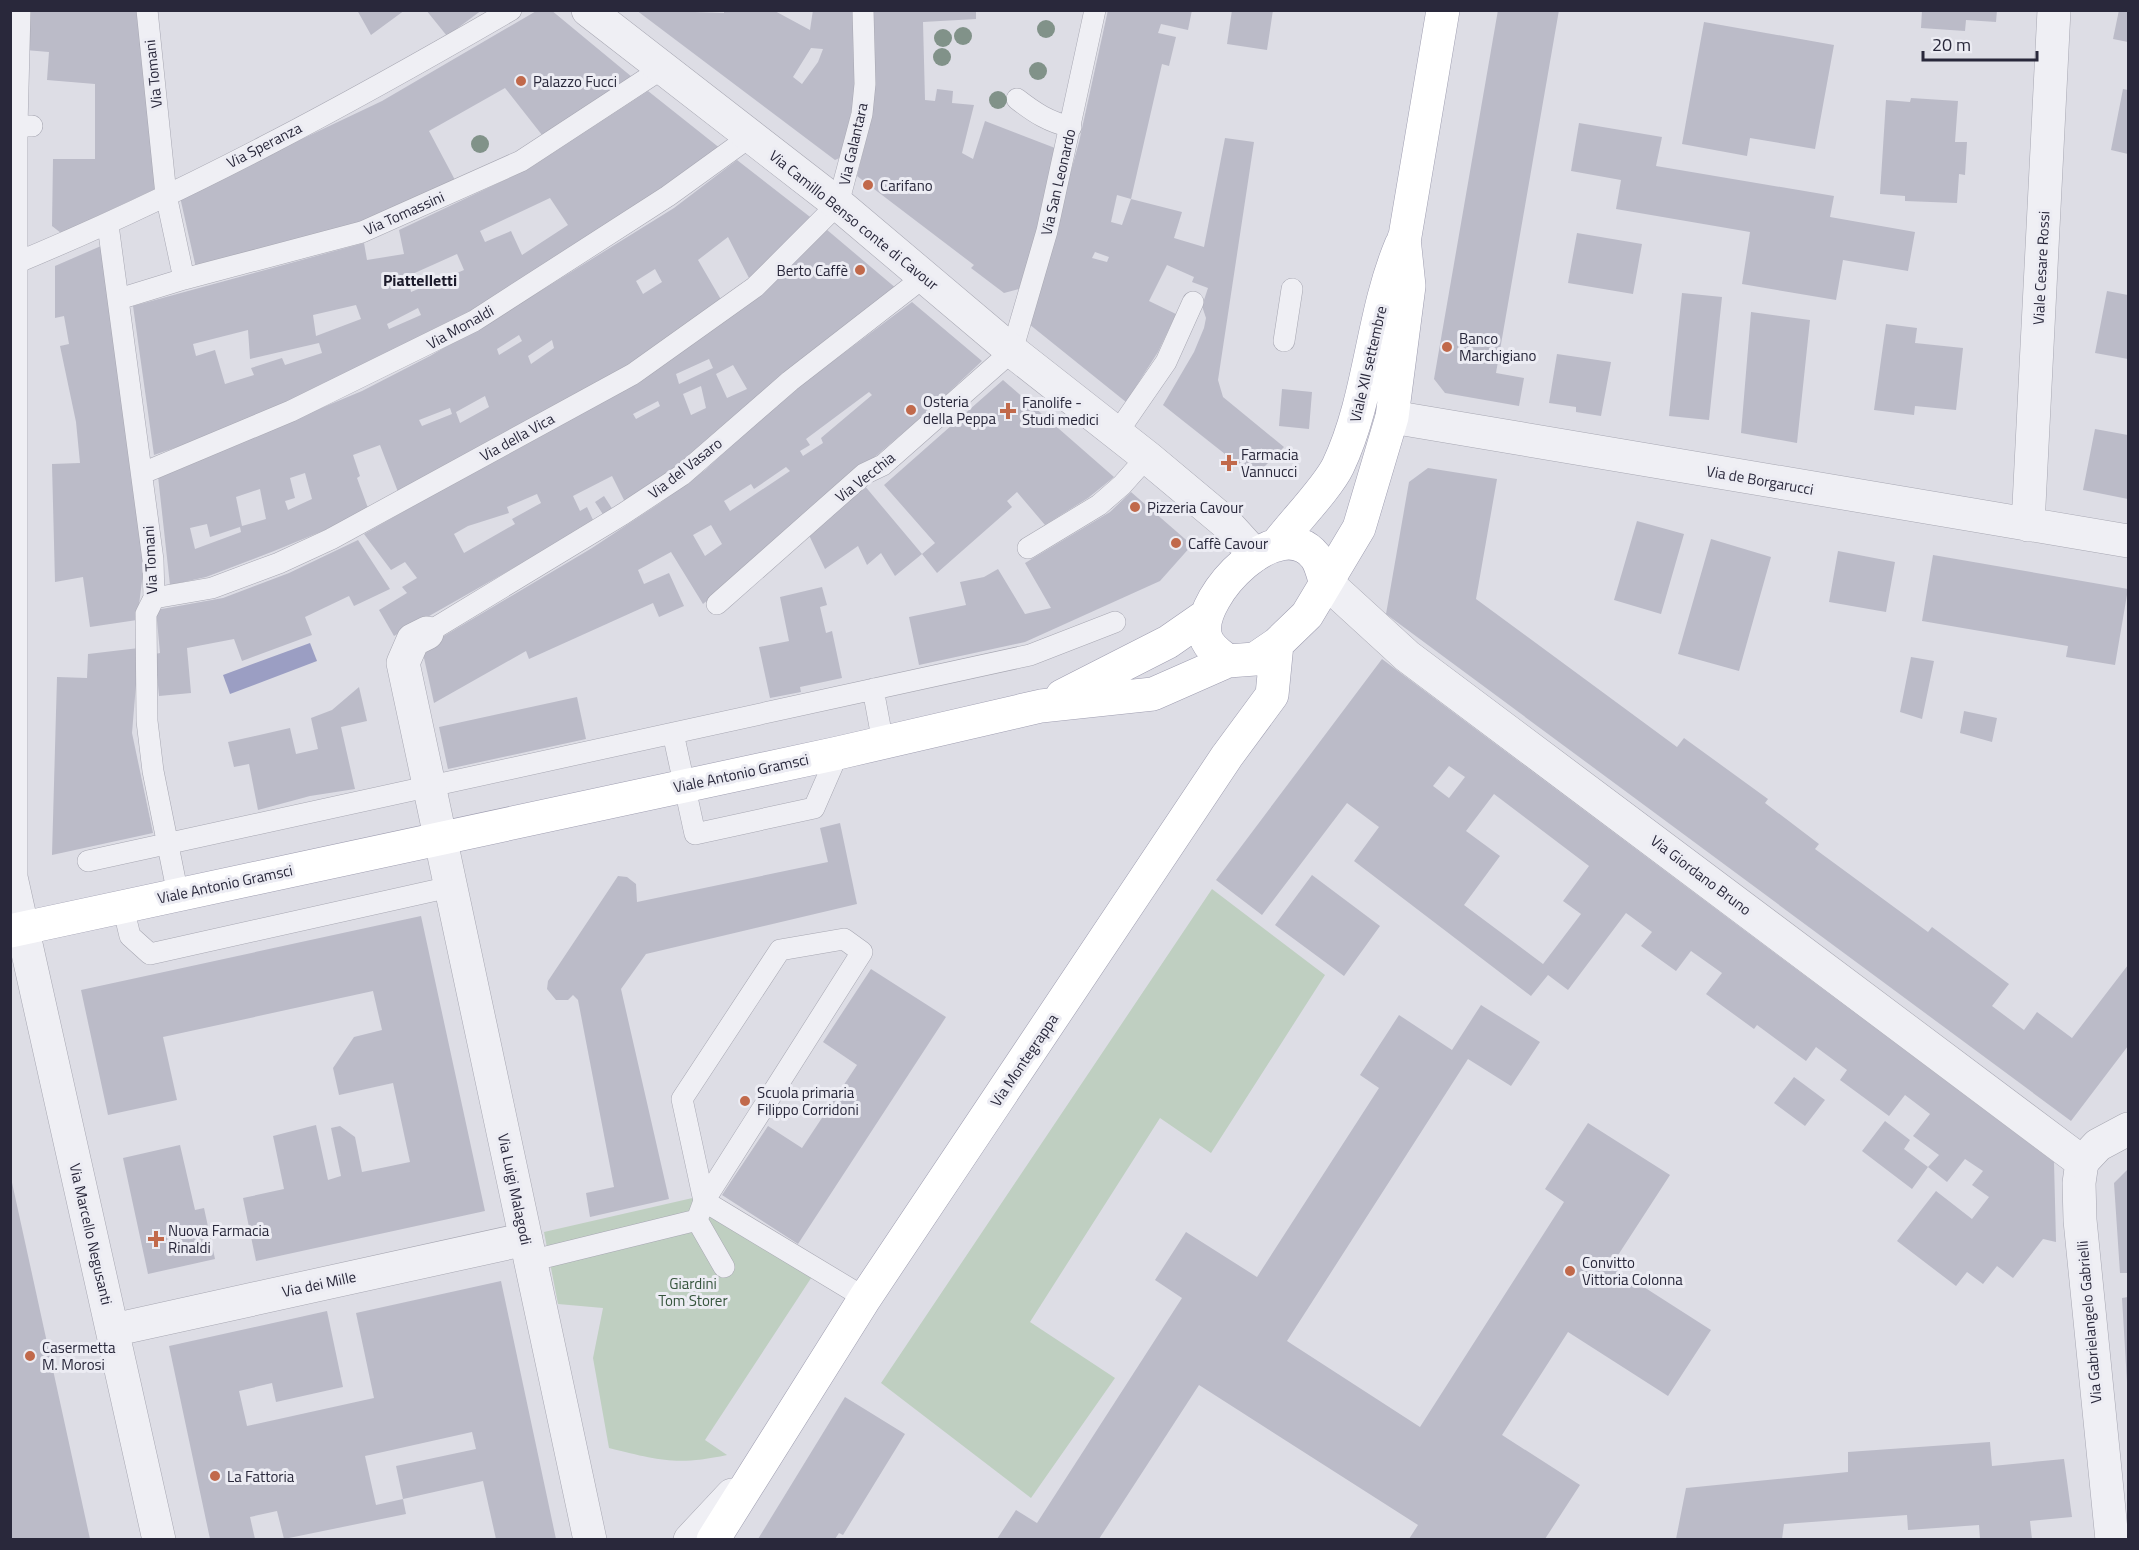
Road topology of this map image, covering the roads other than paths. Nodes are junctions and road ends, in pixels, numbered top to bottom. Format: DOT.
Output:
graph roads {
  1 [pos="14,10"];
  2 [pos="147,10"];
  3 [pos="511,10"];
  4 [pos="588,10"];
  5 [pos="863,10"];
  6 [pos="1095,10"];
  7 [pos="1443,10"];
  8 [pos="2054,10"];
  9 [pos="663,68"];
  10 [pos="1017,99"];
  11 [pos="21,126"];
  12 [pos="1071,127"];
  13 [pos="751,136"];
  14 [pos="166,195"];
  15 [pos="838,204"];
  16 [pos="108,225"];
  17 [pos="1404,238"];
  18 [pos="11,265"];
  19 [pos="924,278"];
  20 [pos="184,279"];
  21 [pos="1292,289"];
  22 [pos="119,299"];
  23 [pos="1193,302"];
  24 [pos="1284,341"];
  25 [pos="11,351"];
  26 [pos="1012,351"];
  27 [pos="1400,411"];
  28 [pos="1117,433"];
  29 [pos="1147,457"];
  30 [pos="142,472"];
  31 [pos="2028,525"];
  32 [pos="2128,541"];
  33 [pos="1028,548"];
  34 [pos="1266,549"];
  35 [pos="1325,581"];
  36 [pos="154,598"];
  37 [pos="717,604"];
  38 [pos="1204,617"];
  39 [pos="1115,622"];
  40 [pos="427,633"];
  41 [pos="1277,644"];
  42 [pos="1228,661"];
  43 [pos="873,689"];
  44 [pos="1041,706"];
  45 [pos="673,733"];
  46 [pos="883,743"];
  47 [pos="838,753"];
  48 [pos="684,784"];
  49 [pos="429,786"];
  50 [pos="440,838"];
  51 [pos="167,843"];
  52 [pos="88,861"];
  53 [pos="450,888"];
  54 [pos="178,895"];
  55 [pos="123,907"];
  56 [pos="15,913"];
  57 [pos="2128,1129"];
  58 [pos="2082,1162"];
  59 [pos="700,1210"];
  60 [pos="528,1250"];
  61 [pos="724,1267"];
  62 [pos="865,1298"];
  63 [pos="113,1330"];
  64 [pos="754,1472"];
  65 [pos="159,1539"];
  66 [pos="590,1539"];
  67 [pos="690,1539"];
  68 [pos="713,1539"];
  69 [pos="2112,1539"];
  1 -- 11 [label="street, Via Marcello Negusanti"];
  2 -- 14 [label="lane, Via Tomani"];
  3 -- 14 [label="lane, Via Speranza"];
  4 -- 9 [label="street, Via Camillo Benso conte di Cavour"];
  5 -- 15 [label="lane, Via Galantara"];
  6 -- 12 [label="lane, Via San Leonardo"];
  7 -- 17 [label="main road, Viale XII settembre"];
  8 -- 31 [label="street, Viale Cesare Rossi"];
  9 -- 13 [label="street, Via Camillo Benso conte di Cavour"];
  9 -- 20 [label="lane, Via Tomassini"];
  10 -- 12 [label="lane"];
  11 -- 18 [label="street, Via Marcello Negusanti"];
  12 -- 26 [label="lane, Via San Leonardo"];
  13 -- 15 [label="street, Via Camillo Benso conte di Cavour"];
  13 -- 30 [label="lane, Via Monaldi"];
  14 -- 16 [label="lane, Via Speranza"];
  14 -- 20 [label="lane, Via Tomani"];
  15 -- 19 [label="street, Via Camillo Benso conte di Cavour"];
  15 -- 36 [label="lane, Via della Vica"];
  16 -- 18 [label="lane, Via Speranza"];
  16 -- 22 [label="lane, Via Tomani"];
  17 -- 27 [label="main road, Viale XII settembre"];
  17 -- 34 [label="main road, Viale XII settembre"];
  18 -- 25 [label="street, Via Marcello Negusanti"];
  19 -- 26 [label="street, Via Camillo Benso conte di Cavour"];
  19 -- 40 [label="lane, Via del Vasaro"];
  20 -- 22 [label="lane, Via Tomassini"];
  21 -- 24 [label="lane"];
  22 -- 30 [label="lane, Via Tomani"];
  23 -- 28 [label="lane"];
  25 -- 56 [label="street, Via Marcello Negusanti"];
  26 -- 28 [label="street, Via Camillo Benso conte di Cavour"];
  26 -- 37 [label="lane, Via Vecchia"];
  27 -- 31 [label="street, Via de Borgarucci"];
  27 -- 35 [label="main road, Viale XII settembre"];
  28 -- 29 [label="street, Via Camillo Benso conte di Cavour"];
  29 -- 33 [label="lane"];
  29 -- 34 [label="street, Via Camillo Benso conte di Cavour"];
  30 -- 36 [label="lane, Via Tomani"];
  31 -- 32 [label="street, Via de Borgarucci"];
  34 -- 35 [label="main road"];
  34 -- 38 [label="main road"];
  35 -- 41 [label="main road"];
  35 -- 58 [label="street, Via Giordano Bruno"];
  36 -- 51 [label="lane, Via Tomani"];
  38 -- 42 [label="main road"];
  38 -- 44 [label="main road, Viale Antonio Gramsci"];
  39 -- 43 [label="lane"];
  40 -- 49 [label="street"];
  41 -- 42 [label="main road"];
  41 -- 62 [label="main road, Via Montegrappa"];
  42 -- 44 [label="main road, Viale Antonio Gramsci"];
  43 -- 45 [label="lane"];
  43 -- 46 [label="lane"];
  44 -- 46 [label="main road, Viale Antonio Gramsci"];
  45 -- 48 [label="lane"];
  45 -- 49 [label="lane"];
  46 -- 47 [label="main road, Viale Antonio Gramsci"];
  47 -- 48 [label="main road, Viale Antonio Gramsci"];
  47 -- 48 [label="lane"];
  48 -- 50 [label="main road, Viale Antonio Gramsci"];
  49 -- 50 [label="street"];
  49 -- 51 [label="lane"];
  50 -- 53 [label="street, Via Luigi Malagodi"];
  50 -- 54 [label="main road, Viale Antonio Gramsci"];
  51 -- 52 [label="lane"];
  51 -- 54 [label="lane, Via Tomani"];
  53 -- 55 [label="lane"];
  53 -- 60 [label="street, Via Luigi Malagodi"];
  54 -- 55 [label="main road, Viale Antonio Gramsci"];
  55 -- 56 [label="main road, Viale Antonio Gramsci"];
  56 -- 63 [label="street, Via Marcello Negusanti"];
  57 -- 58 [label="street"];
  58 -- 69 [label="street, Via Gabrielangelo Gabrielli"];
  59 -- 59 [label="lane"];
  59 -- 60 [label="lane"];
  59 -- 61 [label="lane"];
  59 -- 62 [label="lane"];
  60 -- 63 [label="street, Via dei Mille"];
  60 -- 66 [label="street, Via Luigi Malagodi"];
  62 -- 64 [label="main road, Via Montegrappa"];
  63 -- 65 [label="street, Via Marcello Negusanti"];
  64 -- 67 [label="street"];
  64 -- 68 [label="main road, Via Montegrappa"];
}
